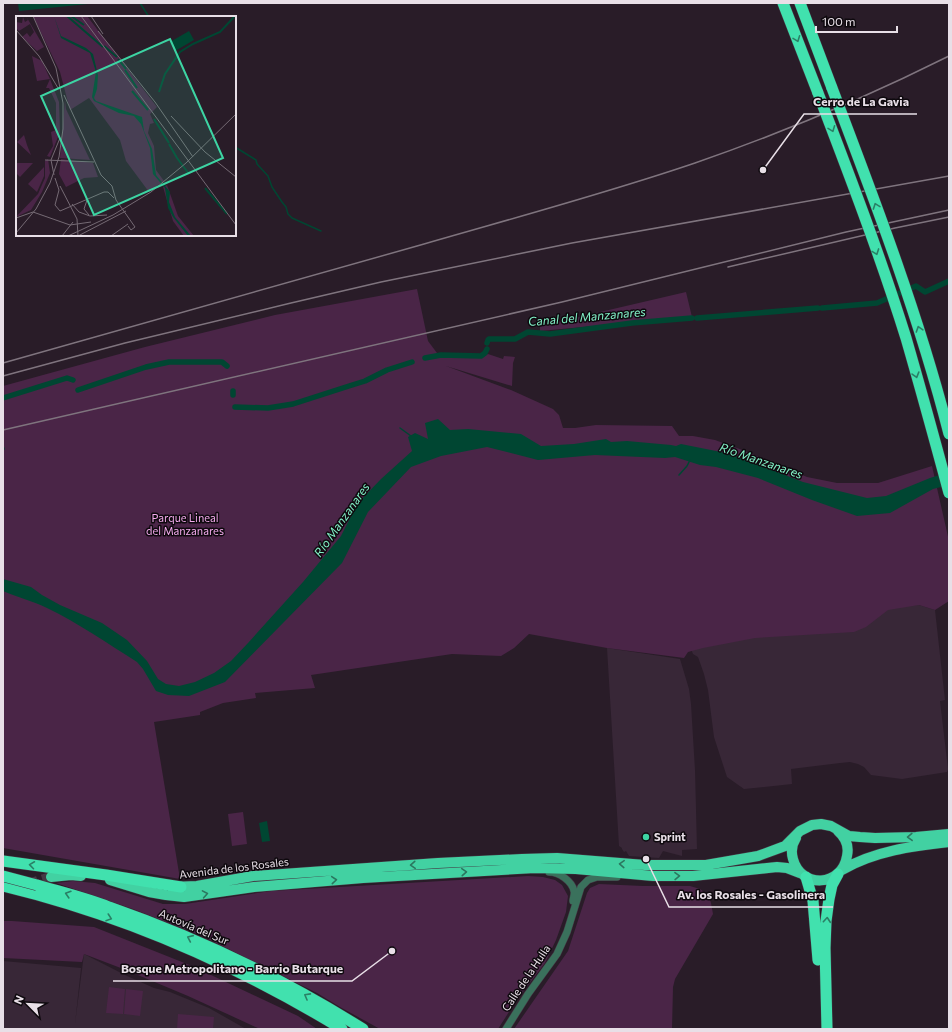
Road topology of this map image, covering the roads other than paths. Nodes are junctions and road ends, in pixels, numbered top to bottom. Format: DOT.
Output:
graph roads {
  1 [pos="783,3"];
  2 [pos="800,3"];
  3 [pos="949,434"];
  4 [pos="949,493"];
  5 [pos="832,826"];
  6 [pos="800,831"];
  7 [pos="949,834"];
  8 [pos="949,842"];
  9 [pos="3,861"];
  10 [pos="483,870"];
  11 [pos="840,872"];
  12 [pos="803,875"];
  13 [pos="3,876"];
  14 [pos="653,876"];
  15 [pos="51,877"];
  16 [pos="110,880"];
  17 [pos="3,886"];
  18 [pos="181,887"];
  19 [pos="572,916"];
  20 [pos="266,985"];
  21 [pos="826,991"];
  22 [pos="331,1029"];
  23 [pos="342,1029"];
  24 [pos="363,1029"];
  25 [pos="506,1029"];
  26 [pos="821,1029"];
  27 [pos="827,1029"];
  28 [pos="832,1029"];
  1 -- 4 [label="highway, one-way, bridge"];
  3 -- 2 [label="highway, one-way, bridge"];
  5 -- 6 [label="highway"];
  7 -- 5 [label="highway, one-way"];
  5 -- 11 [label="highway"];
  6 -- 12 [label="highway"];
  6 -- 18 [label="highway, Avenida de los Rosales, one-way"];
  8 -- 11 [label="highway"];
  18 -- 9 [label="highway, one-way"];
  10 -- 14 [label="highway, Avenida de los Rosales"];
  16 -- 10 [label="highway, Avenida de los Rosales, one-way"];
  10 -- 19 [label="street"];
  11 -- 12 [label="highway"];
  21 -- 11 [label="highway, one-way"];
  14 -- 12 [label="highway, Avenida de los Rosales, one-way"];
  12 -- 26 [label="highway"];
  24 -- 13 [label="highway, Autovía del Sur, one-way, bridge"];
  14 -- 19 [label="street"];
  15 -- 16 [label="highway, Avenida de los Rosales"];
  16 -- 18 [label="highway, Avenida de los Rosales"];
  17 -- 20 [label="highway, Autovía del Sur, one-way"];
  19 -- 25 [label="street, Calle de la Hulla"];
  20 -- 22 [label="highway"];
  20 -- 23 [label="highway, Autovía del Sur"];
  21 -- 27 [label="highway"];
  21 -- 28 [label="highway"];
}
